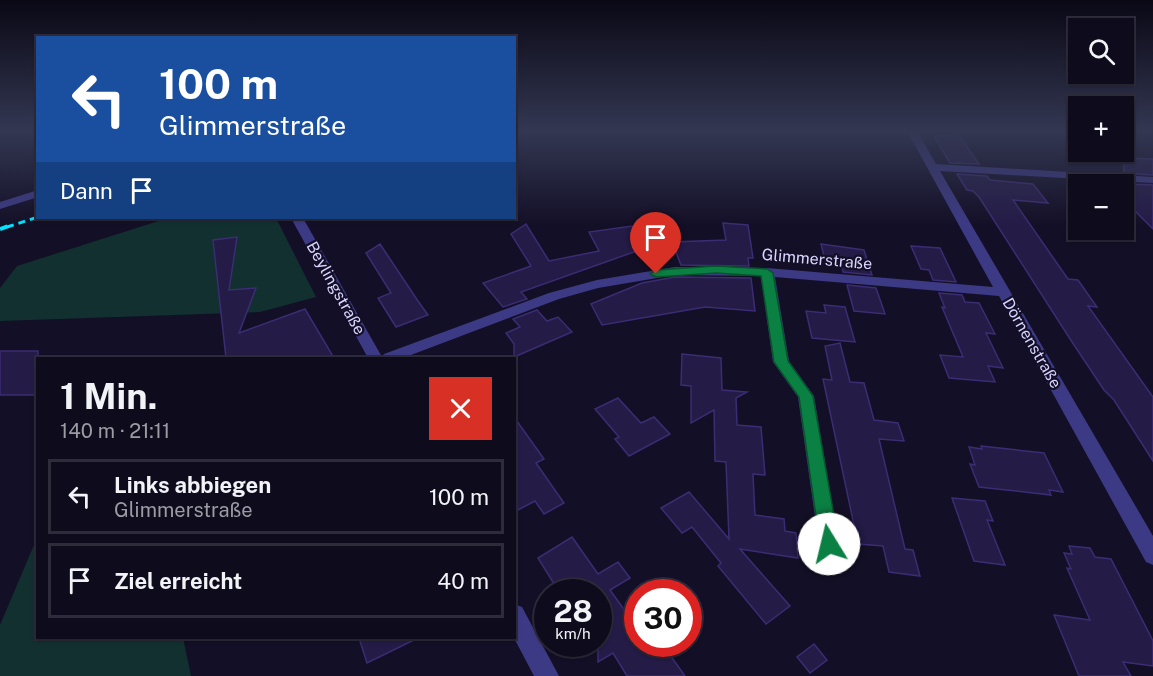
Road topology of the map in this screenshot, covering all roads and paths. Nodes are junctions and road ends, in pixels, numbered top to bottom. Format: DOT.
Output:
graph roads {
  1 [pos="930,163"];
  2 [pos="933,167"];
  3 [pos="1152,181"];
  4 [pos="36,194"];
  5 [pos="0,206"];
  6 [pos="298,219"];
  7 [pos="767,273"];
  8 [pos="1003,292"];
  9 [pos="374,357"];
  10 [pos="392,357"];
  11 [pos="829,544"];
  12 [pos="1153,555"];
  13 [pos="516,619"];
  14 [pos="547,676"];
  1 -- 2 [label="street, Dörnenstraße"];
  2 -- 3 [label="street"];
  2 -- 8 [label="street, Dörnenstraße"];
  4 -- 5 [label="street"];
  6 -- 9 [label="street, Beylingstraße"];
  7 -- 8 [label="street, Glimmerstraße"];
  7 -- 10 [label="street, Glimmerstraße"];
  7 -- 11 [label="street"];
  8 -- 12 [label="street, Dörnenstraße"];
  13 -- 14 [label="street"];
}
